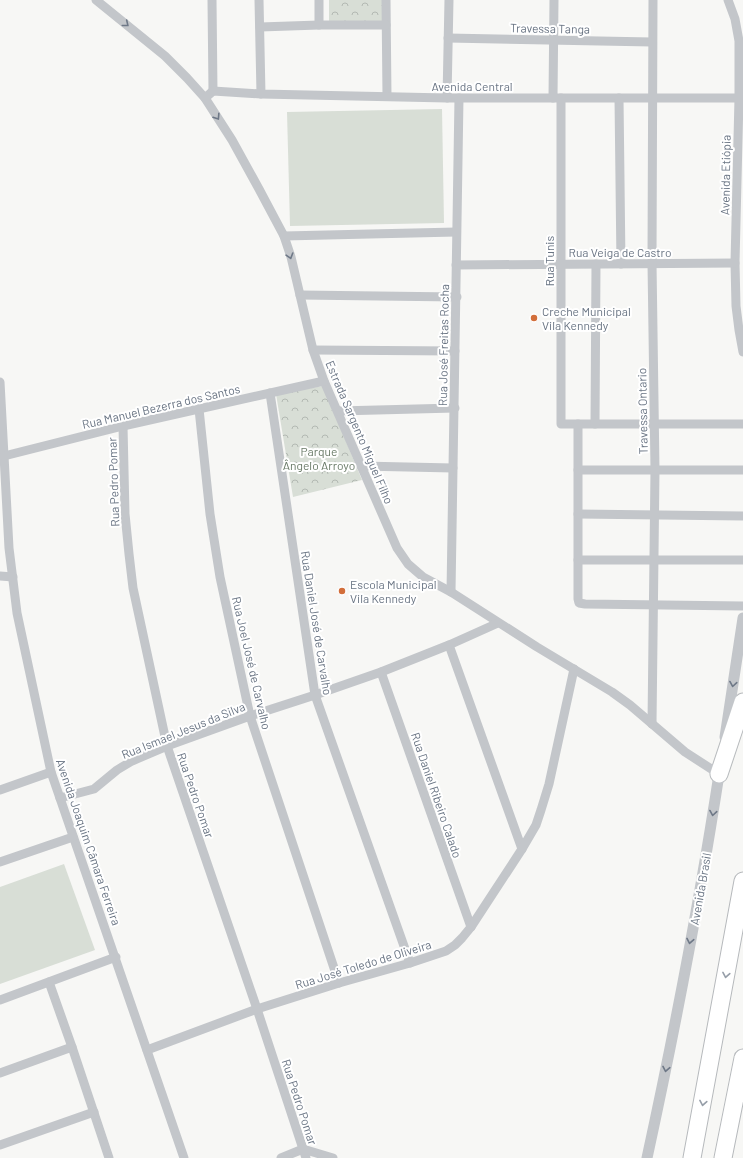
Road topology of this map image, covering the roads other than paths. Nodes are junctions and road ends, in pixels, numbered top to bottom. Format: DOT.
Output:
graph roads {
  1 [pos="96,0"];
  2 [pos="212,0"];
  3 [pos="259,0"];
  4 [pos="319,0"];
  5 [pos="386,0"];
  6 [pos="449,0"];
  7 [pos="554,0"];
  8 [pos="653,0"];
  9 [pos="728,0"];
  10 [pos="319,25"];
  11 [pos="386,25"];
  12 [pos="260,27"];
  13 [pos="448,38"];
  14 [pos="554,40"];
  15 [pos="652,42"];
  16 [pos="213,91"];
  17 [pos="261,94"];
  18 [pos="387,96"];
  19 [pos="205,98"];
  20 [pos="447,98"];
  21 [pos="459,98"];
  22 [pos="557,98"];
  23 [pos="619,98"];
  24 [pos="652,98"];
  25 [pos="741,98"];
  26 [pos="456,232"];
  27 [pos="284,236"];
  28 [pos="652,263"];
  29 [pos="735,263"];
  30 [pos="561,264"];
  31 [pos="596,264"];
  32 [pos="621,264"];
  33 [pos="456,265"];
  34 [pos="300,295"];
  35 [pos="456,297"];
  36 [pos="313,350"];
  37 [pos="455,351"];
  38 [pos="743,352"];
  39 [pos="324,381"];
  40 [pos="0,382"];
  41 [pos="270,393"];
  42 [pos="455,408"];
  43 [pos="199,409"];
  44 [pos="338,411"];
  45 [pos="578,424"];
  46 [pos="595,424"];
  47 [pos="653,424"];
  48 [pos="743,424"];
  49 [pos="123,426"];
  50 [pos="4,456"];
  51 [pos="361,466"];
  52 [pos="453,468"];
  53 [pos="578,470"];
  54 [pos="655,470"];
  55 [pos="743,470"];
  56 [pos="578,514"];
  57 [pos="654,515"];
  58 [pos="743,516"];
  59 [pos="578,560"];
  60 [pos="653,560"];
  61 [pos="743,560"];
  62 [pos="0,576"];
  63 [pos="13,577"];
  64 [pos="451,592"];
  65 [pos="653,605"];
  66 [pos="743,606"];
  67 [pos="743,618"];
  68 [pos="498,623"];
  69 [pos="449,645"];
  70 [pos="574,669"];
  71 [pos="381,672"];
  72 [pos="315,695"];
  73 [pos="743,702"];
  74 [pos="250,716"];
  75 [pos="652,724"];
  76 [pos="167,746"];
  77 [pos="51,772"];
  78 [pos="719,774"];
  79 [pos="0,790"];
  80 [pos="60,798"];
  81 [pos="74,838"];
  82 [pos="522,849"];
  83 [pos="0,862"];
  84 [pos="743,881"];
  85 [pos="471,927"];
  86 [pos="116,957"];
  87 [pos="410,963"];
  88 [pos="49,982"];
  89 [pos="339,983"];
  90 [pos="0,1000"];
  91 [pos="258,1009"];
  92 [pos="72,1047"];
  93 [pos="147,1050"];
  94 [pos="743,1058"];
  95 [pos="0,1073"];
  96 [pos="94,1112"];
  97 [pos="0,1145"];
  98 [pos="304,1154"];
  99 [pos="109,1158"];
  100 [pos="184,1158"];
  101 [pos="281,1158"];
  102 [pos="333,1158"];
  103 [pos="647,1158"];
  104 [pos="692,1158"];
  105 [pos="723,1158"];
  1 -- 19 [label="street, Estrada Sargento Miguel Filho, one-way"];
  2 -- 16 [label="street"];
  3 -- 12 [label="street"];
  4 -- 10 [label="street"];
  5 -- 11 [label="street"];
  6 -- 13 [label="street"];
  7 -- 14 [label="street, Rua Tunis"];
  8 -- 15 [label="street, Travessa Ontario"];
  9 -- 25 [label="street, Avenida Etiópia"];
  10 -- 11 [label="street"];
  10 -- 12 [label="street"];
  11 -- 18 [label="street"];
  12 -- 17 [label="street"];
  13 -- 14 [label="street, Travessa Tanga"];
  13 -- 20 [label="street"];
  14 -- 15 [label="street, Travessa Tanga"];
  14 -- 22 [label="street, Rua Tunis"];
  15 -- 24 [label="street, Travessa Ontario"];
  16 -- 17 [label="street, Avenida Central"];
  16 -- 19 [label="street"];
  17 -- 18 [label="street, Avenida Central"];
  18 -- 20 [label="street, Avenida Central"];
  19 -- 27 [label="street, Estrada Sargento Miguel Filho, one-way"];
  20 -- 21 [label="street, Avenida Central"];
  21 -- 22 [label="street, Avenida Central"];
  21 -- 26 [label="street, Rua José Freitas Rocha"];
  22 -- 23 [label="street, Avenida Central"];
  22 -- 30 [label="street, Rua Tunis"];
  23 -- 24 [label="street, Avenida Central"];
  23 -- 32 [label="street"];
  24 -- 25 [label="street, Avenida Central"];
  24 -- 28 [label="street, Travessa Ontario"];
  25 -- 29 [label="street, Avenida Etiópia"];
  26 -- 27 [label="street"];
  26 -- 33 [label="street, Rua José Freitas Rocha"];
  27 -- 34 [label="street, Estrada Sargento Miguel Filho, one-way"];
  28 -- 29 [label="street, Rua Veiga de Castro"];
  28 -- 32 [label="street, Rua Veiga de Castro"];
  28 -- 47 [label="street, Travessa Ontario"];
  29 -- 38 [label="street, Avenida Etiópia"];
  30 -- 31 [label="street, Rua Veiga de Castro"];
  30 -- 33 [label="street, Rua Veiga de Castro"];
  30 -- 45 [label="street, Rua Tunis"];
  31 -- 32 [label="street, Rua Veiga de Castro"];
  31 -- 46 [label="street"];
  33 -- 35 [label="street, Rua José Freitas Rocha"];
  34 -- 35 [label="street"];
  34 -- 36 [label="street, Estrada Sargento Miguel Filho"];
  35 -- 37 [label="street, Rua José Freitas Rocha"];
  36 -- 37 [label="street"];
  36 -- 39 [label="street, Estrada Sargento Miguel Filho"];
  37 -- 42 [label="street, Rua José Freitas Rocha"];
  39 -- 41 [label="street, Rua Manuel Bezerra dos Santos"];
  39 -- 44 [label="street, Estrada Sargento Miguel Filho"];
  40 -- 50 [label="street, Avenida Joaquim Câmara Ferreira"];
  41 -- 43 [label="street, Rua Manuel Bezerra dos Santos"];
  41 -- 72 [label="street, Rua Daniel José de Carvalho"];
  42 -- 44 [label="street"];
  42 -- 52 [label="street, Rua José Freitas Rocha"];
  43 -- 49 [label="street, Rua Manuel Bezerra dos Santos"];
  43 -- 74 [label="street, Rua Joel José de Carvalho"];
  44 -- 51 [label="street, Estrada Sargento Miguel Filho"];
  45 -- 46 [label="street"];
  45 -- 53 [label="street"];
  46 -- 47 [label="street"];
  47 -- 48 [label="street"];
  47 -- 54 [label="street, Travessa Ontario"];
  49 -- 50 [label="street, Rua Manuel Bezerra dos Santos"];
  49 -- 76 [label="street, Rua Pedro Pomar"];
  50 -- 63 [label="street, Avenida Joaquim Câmara Ferreira"];
  51 -- 52 [label="street"];
  51 -- 64 [label="street, Estrada Sargento Miguel Filho"];
  52 -- 64 [label="street, Rua José Freitas Rocha"];
  53 -- 54 [label="street"];
  53 -- 56 [label="street"];
  54 -- 55 [label="street"];
  54 -- 57 [label="street, Travessa Ontario"];
  56 -- 57 [label="street"];
  56 -- 59 [label="street"];
  57 -- 58 [label="street"];
  57 -- 60 [label="street, Travessa Ontario"];
  59 -- 60 [label="street"];
  59 -- 65 [label="street"];
  60 -- 61 [label="street"];
  60 -- 65 [label="street, Travessa Ontario"];
  62 -- 63 [label="street"];
  63 -- 77 [label="street, Avenida Joaquim Câmara Ferreira"];
  64 -- 68 [label="street, Estrada Sargento Miguel Filho"];
  65 -- 66 [label="street"];
  65 -- 75 [label="street, Travessa Ontario"];
  67 -- 78 [label="street, Avenida Brasil, one-way"];
  68 -- 69 [label="street, Rua Ismael Jesus da Silva"];
  68 -- 70 [label="street, Estrada Sargento Miguel Filho"];
  69 -- 71 [label="street, Rua Ismael Jesus da Silva"];
  69 -- 82 [label="street"];
  70 -- 75 [label="street, Estrada Sargento Miguel Filho"];
  70 -- 82 [label="street, Rua José Toledo de Oliveira"];
  71 -- 72 [label="street, Rua Ismael Jesus da Silva"];
  71 -- 85 [label="street, Rua Daniel Ribeiro Calado"];
  72 -- 74 [label="street, Rua Ismael Jesus da Silva"];
  72 -- 87 [label="street, Rua Daniel José de Carvalho"];
  73 -- 78 [label="highway"];
  74 -- 76 [label="street, Rua Ismael Jesus da Silva"];
  74 -- 89 [label="street, Rua Joel José de Carvalho"];
  75 -- 78 [label="street, Estrada Sargento Miguel Filho"];
  76 -- 80 [label="street, Rua Ismael Jesus da Silva"];
  76 -- 91 [label="street, Rua Pedro Pomar"];
  77 -- 79 [label="street"];
  77 -- 80 [label="street, Avenida Joaquim Câmara Ferreira"];
  78 -- 103 [label="street, Avenida Brasil, one-way"];
  80 -- 81 [label="street, Avenida Joaquim Câmara Ferreira"];
  81 -- 83 [label="street"];
  81 -- 86 [label="street, Avenida Joaquim Câmara Ferreira"];
  82 -- 85 [label="street, Rua José Toledo de Oliveira"];
  84 -- 104 [label="highway, one-way"];
  85 -- 87 [label="street, Rua José Toledo de Oliveira"];
  86 -- 88 [label="street"];
  86 -- 93 [label="street, Avenida Joaquim Câmara Ferreira"];
  87 -- 89 [label="street, Rua José Toledo de Oliveira"];
  88 -- 90 [label="street"];
  88 -- 92 [label="street"];
  89 -- 91 [label="street, Rua José Toledo de Oliveira"];
  91 -- 93 [label="street, Rua José Toledo de Oliveira"];
  91 -- 98 [label="street, Rua Pedro Pomar"];
  92 -- 95 [label="street"];
  92 -- 96 [label="street"];
  93 -- 100 [label="street, Avenida Joaquim Câmara Ferreira"];
  94 -- 105 [label="highway"];
  96 -- 97 [label="street"];
  96 -- 99 [label="street"];
  98 -- 101 [label="street"];
  98 -- 102 [label="street"];
}
